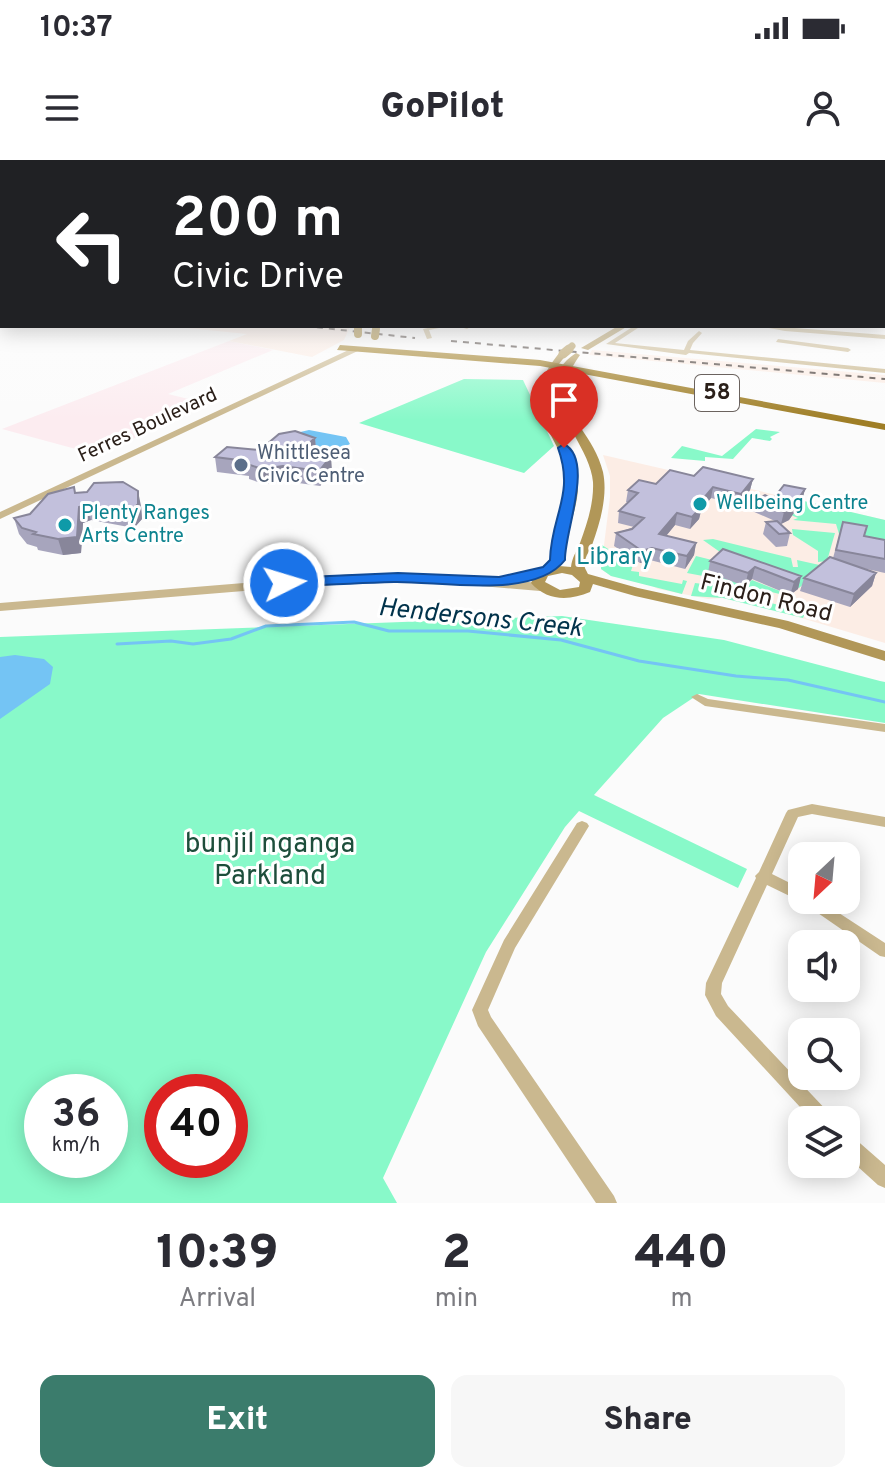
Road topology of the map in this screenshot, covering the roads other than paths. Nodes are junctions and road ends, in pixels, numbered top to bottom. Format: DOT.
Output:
graph roads {
  1 [pos="433,328"];
  2 [pos="602,328"];
  3 [pos="620,328"];
  4 [pos="635,328"];
  5 [pos="357,329"];
  6 [pos="790,329"];
  7 [pos="375,331"];
  8 [pos="699,333"];
  9 [pos="885,337"];
  10 [pos="429,338"];
  11 [pos="778,341"];
  12 [pos="351,349"];
  13 [pos="381,350"];
  14 [pos="848,350"];
  15 [pos="574,351"];
  16 [pos="686,353"];
  17 [pos="764,358"];
  18 [pos="557,360"];
  19 [pos="567,366"];
  20 [pos="885,371"];
  21 [pos="885,427"];
  22 [pos="75,480"];
  23 [pos="0,507"];
  24 [pos="0,516"];
  25 [pos="583,576"];
  26 [pos="543,577"];
  27 [pos="580,592"];
  28 [pos="635,592"];
  29 [pos="0,599"];
  30 [pos="103,599"];
  31 [pos="0,607"];
  32 [pos="885,656"];
  33 [pos="697,697"];
  34 [pos="885,728"];
  35 [pos="885,822"];
  36 [pos="582,826"];
  37 [pos="762,876"];
  38 [pos="788,889"];
  39 [pos="829,914"];
  40 [pos="885,951"];
  41 [pos="811,1106"];
  42 [pos="860,1156"];
  43 [pos="885,1178"];
  44 [pos="607,1203"];
  1 -- 10 [label="street"];
  2 -- 15 [label="main road"];
  3 -- 15 [label="main road"];
  4 -- 16 [label="street"];
  5 -- 12 [label="main road"];
  6 -- 9 [label="street"];
  6 -- 11 [label="street"];
  7 -- 12 [label="main road"];
  7 -- 13 [label="main road"];
  8 -- 16 [label="street"];
  11 -- 14 [label="street"];
  11 -- 17 [label="street"];
  12 -- 13 [label="main road, 58"];
  12 -- 22 [label="street, Ferres Boulevard"];
  13 -- 18 [label="main road, 58"];
  15 -- 18 [label="main road, bridge"];
  15 -- 19 [label="main road"];
  16 -- 17 [label="street"];
  17 -- 20 [label="street"];
  18 -- 19 [label="main road, 58"];
  18 -- 26 [label="main road"];
  19 -- 21 [label="main road, 58"];
  19 -- 25 [label="main road"];
  22 -- 23 [label="street, Ferres Boulevard"];
  22 -- 24 [label="street, Ferres Boulevard"];
  25 -- 26 [label="main road, Findon Road"];
  25 -- 27 [label="main road"];
  25 -- 28 [label="main road, Findon Road"];
  26 -- 27 [label="main road, Findon Road"];
  26 -- 30 [label="street"];
  27 -- 28 [label="main road, Findon Road"];
  28 -- 32 [label="main road, Findon Road"];
  29 -- 30 [label="street"];
  30 -- 31 [label="street"];
  33 -- 34 [label="street"];
  35 -- 37 [label="street"];
  36 -- 44 [label="street"];
  37 -- 38 [label="street"];
  37 -- 41 [label="street"];
  39 -- 40 [label="street"];
  42 -- 43 [label="street"];
}
